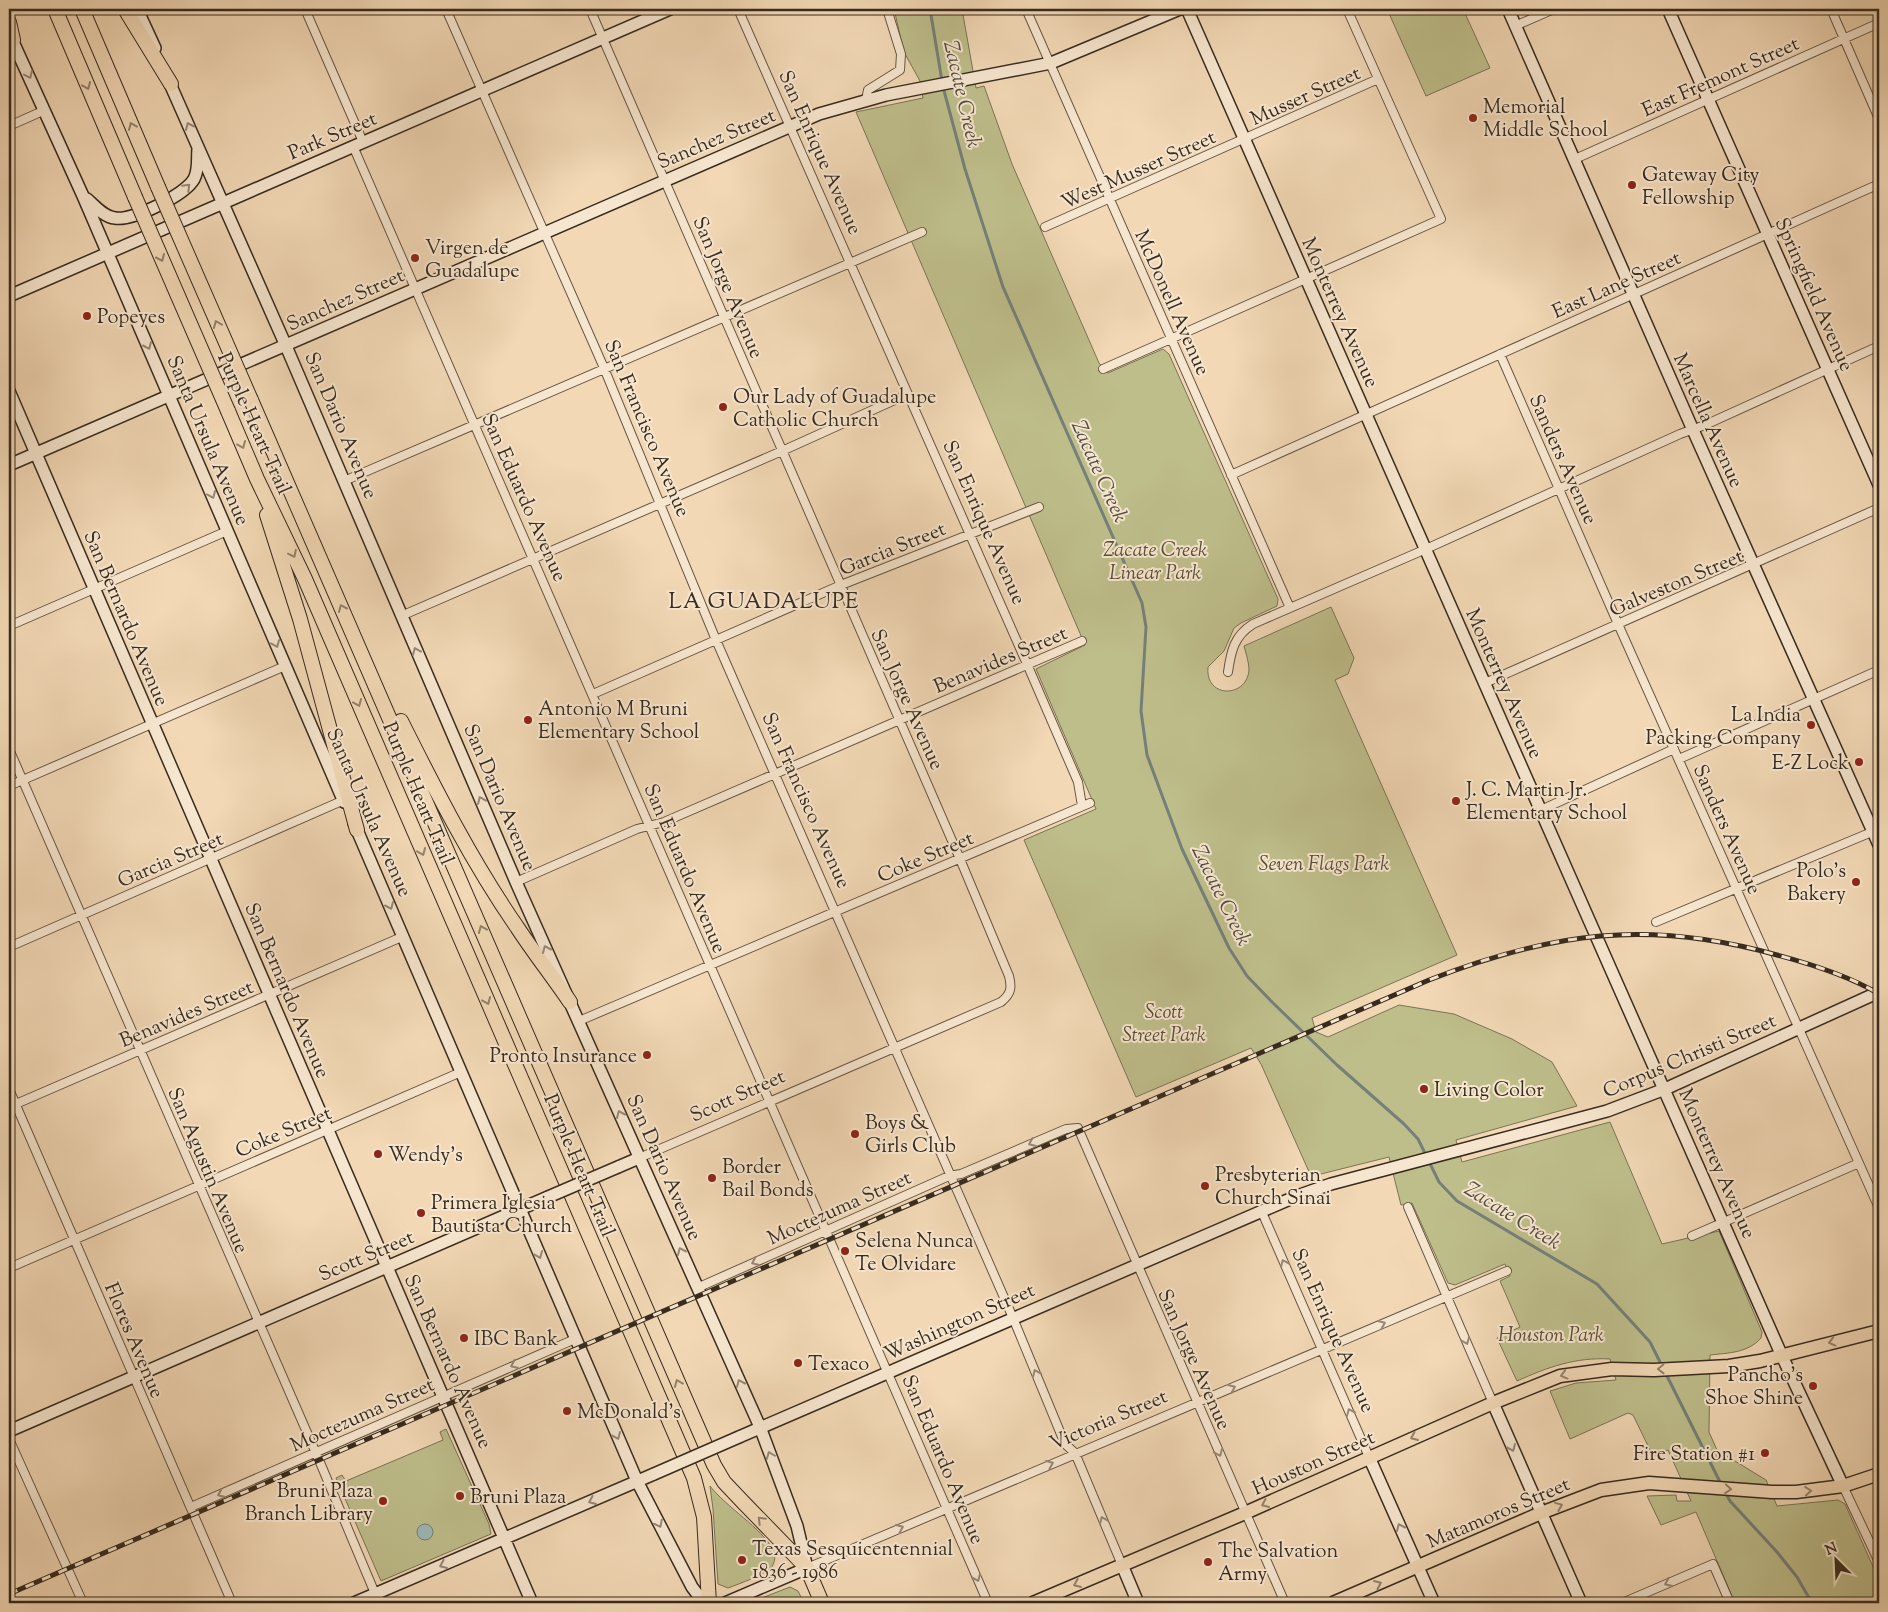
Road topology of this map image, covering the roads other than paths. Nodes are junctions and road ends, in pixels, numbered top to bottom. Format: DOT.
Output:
graph roads {
  1 [pos="55,9"];
  2 [pos="82,9"];
  3 [pos="125,9"];
  4 [pos="137,9"];
  5 [pos="305,9"];
  6 [pos="446,9"];
  7 [pos="590,9"];
  8 [pos="670,9"];
  9 [pos="738,9"];
  10 [pos="886,9"];
  11 [pos="1026,9"];
  12 [pos="1180,9"];
  13 [pos="1187,9"];
  14 [pos="1347,9"];
  15 [pos="1508,9"];
  16 [pos="1554,9"];
  17 [pos="1668,9"];
  18 [pos="1831,9"];
  19 [pos="9,22"];
  20 [pos="1879,23"];
  21 [pos="1515,26"];
  22 [pos="11,35"];
  23 [pos="603,38"];
  24 [pos="1844,39"];
  25 [pos="1051,63"];
  26 [pos="1378,79"];
  27 [pos="170,84"];
  28 [pos="482,90"];
  29 [pos="1709,99"];
  30 [pos="866,100"];
  31 [pos="45,110"];
  32 [pos="1879,119"];
  33 [pos="9,126"];
  34 [pos="789,126"];
  35 [pos="1244,140"];
  36 [pos="358,144"];
  37 [pos="198,146"];
  38 [pos="1574,159"];
  39 [pos="665,180"];
  40 [pos="1879,184"];
  41 [pos="83,196"];
  42 [pos="1110,199"];
  43 [pos="223,203"];
  44 [pos="1045,227"];
  45 [pos="922,232"];
  46 [pos="544,233"];
  47 [pos="1768,233"];
  48 [pos="108,253"];
  49 [pos="849,262"];
  50 [pos="1306,279"];
  51 [pos="415,288"];
  52 [pos="1633,294"];
  53 [pos="9,296"];
  54 [pos="724,316"];
  55 [pos="1171,338"];
  56 [pos="286,346"];
  57 [pos="1879,346"];
  58 [pos="1500,354"];
  59 [pos="604,368"];
  60 [pos="1103,369"];
  61 [pos="1828,370"];
  62 [pos="9,391"];
  63 [pos="908,394"];
  64 [pos="170,396"];
  65 [pos="1366,415"];
  66 [pos="475,424"];
  67 [pos="1693,430"];
  68 [pos="782,451"];
  69 [pos="36,453"];
  70 [pos="9,465"];
  71 [pos="1231,475"];
  72 [pos="257,479"];
  73 [pos="344,480"];
  74 [pos="1879,485"];
  75 [pos="1559,489"];
  76 [pos="660,504"];
  77 [pos="1039,507"];
  78 [pos="1879,508"];
  79 [pos="228,531"];
  80 [pos="970,534"];
  81 [pos="1426,549"];
  82 [pos="534,559"];
  83 [pos="1754,565"];
  84 [pos="841,585"];
  85 [pos="94,589"];
  86 [pos="1290,608"];
  87 [pos="401,616"];
  88 [pos="1618,624"];
  89 [pos="9,626"];
  90 [pos="716,640"];
  91 [pos="1082,641"];
  92 [pos="362,653"];
  93 [pos="1027,664"];
  94 [pos="285,666"];
  95 [pos="1879,670"];
  96 [pos="1228,672"];
  97 [pos="1485,683"];
  98 [pos="593,694"];
  99 [pos="1814,699"];
  100 [pos="899,719"];
  101 [pos="153,724"];
  102 [pos="9,749"];
  103 [pos="1674,749"];
  104 [pos="1679,758"];
  105 [pos="774,774"];
  106 [pos="22,780"];
  107 [pos="9,786"];
  108 [pos="344,800"];
  109 [pos="1086,804"];
  110 [pos="1541,810"];
  111 [pos="650,825"];
  112 [pos="357,830"];
  113 [pos="1876,830"];
  114 [pos="1879,845"];
  115 [pos="211,859"];
  116 [pos="960,859"];
  117 [pos="516,882"];
  118 [pos="1736,888"];
  119 [pos="835,912"];
  120 [pos="81,915"];
  121 [pos="1656,922"];
  122 [pos="404,936"];
  123 [pos="9,946"];
  124 [pos="710,965"];
  125 [pos="1010,992"];
  126 [pos="1879,992"];
  127 [pos="270,994"];
  128 [pos="570,1002"];
  129 [pos="579,1020"];
  130 [pos="1798,1028"];
  131 [pos="894,1047"];
  132 [pos="139,1051"];
  133 [pos="461,1072"];
  134 [pos="9,1089"];
  135 [pos="1665,1089"];
  136 [pos="770,1101"];
  137 [pos="12,1106"];
  138 [pos="1078,1128"];
  139 [pos="328,1129"];
  140 [pos="639,1158"];
  141 [pos="1859,1163"];
  142 [pos="1392,1168"];
  143 [pos="950,1176"];
  144 [pos="198,1186"];
  145 [pos="1408,1206"];
  146 [pos="1879,1208"];
  147 [pos="520,1210"];
  148 [pos="1261,1210"];
  149 [pos="1724,1222"];
  150 [pos="826,1230"];
  151 [pos="1692,1236"];
  152 [pos="74,1240"];
  153 [pos="1136,1264"];
  154 [pos="387,1266"];
  155 [pos="9,1268"];
  156 [pos="1507,1271"];
  157 [pos="697,1288"];
  158 [pos="1446,1296"];
  159 [pos="1012,1318"];
  160 [pos="257,1323"];
  161 [pos="1879,1330"];
  162 [pos="575,1338"];
  163 [pos="1322,1350"];
  164 [pos="1782,1356"];
  165 [pos="889,1372"];
  166 [pos="133,1377"];
  167 [pos="444,1396"];
  168 [pos="1196,1403"];
  169 [pos="1492,1403"];
  170 [pos="760,1428"];
  171 [pos="9,1431"];
  172 [pos="9,1439"];
  173 [pos="315,1452"];
  174 [pos="1075,1453"];
  175 [pos="1369,1457"];
  176 [pos="1879,1474"];
  177 [pos="637,1481"];
  178 [pos="1843,1486"];
  179 [pos="191,1507"];
  180 [pos="946,1508"];
  181 [pos="1245,1513"];
  182 [pos="1541,1513"];
  183 [pos="505,1539"];
  184 [pos="1879,1562"];
  185 [pos="1122,1565"];
  186 [pos="1418,1566"];
  187 [pos="807,1568"];
  188 [pos="377,1599"];
  189 [pos="83,1603"];
  190 [pos="232,1603"];
  191 [pos="354,1603"];
  192 [pos="532,1603"];
  193 [pos="704,1603"];
  194 [pos="709,1603"];
  195 [pos="725,1603"];
  196 [pos="822,1603"];
  197 [pos="988,1603"];
  198 [pos="1033,1603"];
  199 [pos="1138,1603"];
  200 [pos="1285,1603"];
  201 [pos="1333,1603"];
  202 [pos="1434,1603"];
  203 [pos="1581,1603"];
  204 [pos="1622,1603"];
  205 [pos="1730,1603"];
  1 -- 72 [label="highway, Purple Heart Trail, one-way, bridge"];
  92 -- 2 [label="highway, Purple Heart Trail, one-way, bridge"];
  3 -- 27 [label="highway"];
  4 -- 27 [label="main road, San Dario Avenue"];
  5 -- 36 [label="street, San Eduardo Avenue"];
  6 -- 28 [label="street, San Francisco Avenue"];
  7 -- 23 [label="street, San Jorge Avenue"];
  8 -- 23 [label="main road, Park Street"];
  9 -- 34 [label="street, San Enrique Avenue"];
  10 -- 30 [label="street"];
  11 -- 25 [label="street, McDonell Avenue"];
  12 -- 25 [label="main road, Sanchez Street"];
  13 -- 35 [label="main road, Monterrey Avenue"];
  14 -- 26 [label="street"];
  15 -- 21 [label="main road, Marcella Avenue"];
  16 -- 21 [label="street"];
  17 -- 29 [label="main road, Springfield Avenue"];
  18 -- 24 [label="street"];
  19 -- 22 [label="highway"];
  20 -- 24 [label="street, East Fremont Street"];
  21 -- 38 [label="main road, Marcella Avenue"];
  22 -- 31 [label="main road, Santa Ursula Avenue, one-way"];
  23 -- 28 [label="main road, Park Street"];
  23 -- 39 [label="street, San Jorge Avenue"];
  24 -- 29 [label="street, East Fremont Street"];
  24 -- 32 [label="street"];
  25 -- 30 [label="main road, Sanchez Street"];
  25 -- 42 [label="street, McDonell Avenue"];
  26 -- 35 [label="street, Musser Street"];
  26 -- 50 [label="street"];
  37 -- 27 [label="main road, San Dario Avenue, one-way"];
  28 -- 36 [label="main road, Park Street"];
  28 -- 46 [label="street, San Francisco Avenue"];
  29 -- 38 [label="street, East Fremont Street"];
  29 -- 47 [label="main road, Springfield Avenue"];
  30 -- 34 [label="main road, Sanchez Street"];
  31 -- 33 [label="street"];
  31 -- 41 [label="main road, Santa Ursula Avenue"];
  34 -- 39 [label="main road, Sanchez Street"];
  34 -- 49 [label="street, San Enrique Avenue"];
  35 -- 42 [label="street, West Musser Street"];
  35 -- 50 [label="main road, Monterrey Avenue"];
  36 -- 43 [label="main road, Park Street"];
  36 -- 51 [label="street, San Eduardo Avenue"];
  41 -- 37 [label="main road, one-way"];
  37 -- 43 [label="main road, San Dario Avenue"];
  38 -- 52 [label="main road, Marcella Avenue"];
  39 -- 46 [label="main road, Sanchez Street"];
  39 -- 54 [label="street, San Jorge Avenue"];
  40 -- 47 [label="street, East Lane Street"];
  41 -- 48 [label="main road, Santa Ursula Avenue"];
  42 -- 44 [label="street, West Musser Street"];
  42 -- 55 [label="street, McDonell Avenue"];
  43 -- 48 [label="main road, Park Street"];
  43 -- 56 [label="main road, San Dario Avenue"];
  45 -- 49 [label="street"];
  46 -- 51 [label="main road, Sanchez Street"];
  46 -- 59 [label="street, San Francisco Avenue"];
  47 -- 52 [label="street, East Lane Street"];
  47 -- 61 [label="main road, Springfield Avenue"];
  48 -- 53 [label="main road, Park Street"];
  48 -- 64 [label="main road, Santa Ursula Avenue, one-way"];
  49 -- 54 [label="street"];
  49 -- 63 [label="street, San Enrique Avenue"];
  50 -- 55 [label="street"];
  50 -- 65 [label="main road, Monterrey Avenue"];
  51 -- 56 [label="main road, Sanchez Street"];
  51 -- 66 [label="street, San Eduardo Avenue"];
  52 -- 58 [label="street, East Lane Street"];
  52 -- 67 [label="main road, Marcella Avenue"];
  54 -- 59 [label="street"];
  54 -- 68 [label="street, San Jorge Avenue"];
  55 -- 60 [label="street"];
  55 -- 71 [label="street, McDonell Avenue"];
  56 -- 64 [label="main road, Sanchez Street"];
  56 -- 73 [label="main road, San Dario Avenue"];
  57 -- 61 [label="street"];
  58 -- 65 [label="street, East Lane Street"];
  58 -- 75 [label="street, Sanders Avenue"];
  59 -- 66 [label="street"];
  59 -- 76 [label="street, San Francisco Avenue"];
  61 -- 67 [label="street"];
  61 -- 74 [label="main road, Springfield Avenue"];
  62 -- 69 [label="main road, San Bernardo Avenue"];
  63 -- 68 [label="street"];
  63 -- 80 [label="street, San Enrique Avenue"];
  64 -- 69 [label="main road, Sanchez Street"];
  64 -- 79 [label="main road, Santa Ursula Avenue, one-way"];
  65 -- 71 [label="street, East Lane Street"];
  65 -- 81 [label="main road, Monterrey Avenue"];
  66 -- 73 [label="street"];
  66 -- 82 [label="street, San Eduardo Avenue"];
  67 -- 75 [label="street"];
  67 -- 83 [label="main road, Marcella Avenue"];
  68 -- 76 [label="street"];
  68 -- 84 [label="street, San Jorge Avenue"];
  69 -- 70 [label="main road, Sanchez Street"];
  69 -- 85 [label="main road, San Bernardo Avenue"];
  71 -- 86 [label="street, McDonell Avenue"];
  72 -- 112 [label="highway"];
  72 -- 194 [label="highway, Purple Heart Trail, one-way"];
  73 -- 87 [label="main road, San Dario Avenue"];
  75 -- 81 [label="street"];
  75 -- 88 [label="street, Sanders Avenue"];
  76 -- 82 [label="street"];
  76 -- 90 [label="street, San Francisco Avenue"];
  77 -- 80 [label="street, Garcia Street"];
  78 -- 83 [label="street, Galveston Street"];
  79 -- 85 [label="street"];
  79 -- 94 [label="main road, Santa Ursula Avenue, one-way"];
  80 -- 84 [label="street, Garcia Street"];
  80 -- 93 [label="street, San Enrique Avenue"];
  81 -- 86 [label="street"];
  81 -- 97 [label="main road, Monterrey Avenue"];
  82 -- 87 [label="street"];
  82 -- 98 [label="street, San Eduardo Avenue"];
  83 -- 88 [label="street, Galveston Street"];
  83 -- 99 [label="main road, Marcella Avenue"];
  84 -- 90 [label="street, Garcia Street"];
  84 -- 100 [label="street, San Jorge Avenue"];
  85 -- 89 [label="street"];
  85 -- 101 [label="main road, San Bernardo Avenue"];
  86 -- 96 [label="street"];
  117 -- 87 [label="main road, San Dario Avenue, one-way"];
  88 -- 97 [label="street, Galveston Street"];
  88 -- 103 [label="street, Sanders Avenue"];
  90 -- 98 [label="street, Garcia Street"];
  90 -- 105 [label="street, San Francisco Avenue"];
  91 -- 93 [label="street, Benavides Street"];
  92 -- 128 [label="highway"];
  187 -- 92 [label="highway, Purple Heart Trail, one-way"];
  93 -- 100 [label="street, Benavides Street"];
  93 -- 109 [label="street, San Enrique Avenue"];
  94 -- 101 [label="street"];
  94 -- 108 [label="main road, Santa Ursula Avenue"];
  95 -- 99 [label="street"];
  97 -- 110 [label="main road, Monterrey Avenue"];
  98 -- 111 [label="street, San Eduardo Avenue"];
  99 -- 104 [label="street"];
  99 -- 113 [label="main road, Marcella Avenue"];
  100 -- 105 [label="street, Benavides Street"];
  100 -- 116 [label="street, San Jorge Avenue"];
  101 -- 106 [label="street"];
  101 -- 115 [label="main road, San Bernardo Avenue"];
  102 -- 106 [label="street, San Agustin Avenue"];
  103 -- 104 [label="street, Sanders Avenue"];
  103 -- 110 [label="street"];
  104 -- 118 [label="street, Sanders Avenue"];
  105 -- 111 [label="street, Benavides Street"];
  105 -- 119 [label="street, San Francisco Avenue"];
  106 -- 107 [label="street"];
  106 -- 120 [label="street, San Agustin Avenue"];
  108 -- 112 [label="main road, Santa Ursula Avenue"];
  108 -- 115 [label="street, Garcia Street"];
  109 -- 116 [label="street, Coke Street"];
  110 -- 135 [label="main road, Monterrey Avenue"];
  111 -- 117 [label="street, Benavides Street"];
  111 -- 124 [label="street, San Eduardo Avenue"];
  112 -- 122 [label="main road, Santa Ursula Avenue, one-way"];
  113 -- 114 [label="main road, Marcella Avenue"];
  113 -- 118 [label="street"];
  115 -- 120 [label="street, Garcia Street"];
  115 -- 127 [label="main road, San Bernardo Avenue"];
  116 -- 119 [label="street, Coke Street"];
  116 -- 125 [label="street, San Jorge Avenue"];
  128 -- 117 [label="main road, San Dario Avenue, one-way"];
  118 -- 121 [label="street"];
  118 -- 130 [label="street, Sanders Avenue"];
  119 -- 124 [label="street, Coke Street"];
  119 -- 131 [label="street, San Francisco Avenue"];
  120 -- 123 [label="street, Garcia Street"];
  120 -- 132 [label="street, San Agustin Avenue"];
  122 -- 127 [label="street, Benavides Street"];
  122 -- 133 [label="main road, Santa Ursula Avenue"];
  124 -- 129 [label="street, Coke Street"];
  124 -- 136 [label="street, San Eduardo Avenue"];
  125 -- 131 [label="street, Scott Street"];
  126 -- 130 [label="main road, Corpus Christi Street"];
  127 -- 132 [label="street, Benavides Street"];
  127 -- 139 [label="main road, San Bernardo Avenue"];
  128 -- 129 [label="main road, San Dario Avenue"];
  140 -- 129 [label="main road, San Dario Avenue, one-way"];
  130 -- 135 [label="main road, Corpus Christi Street"];
  130 -- 141 [label="street, Sanders Avenue"];
  131 -- 136 [label="street, Scott Street"];
  131 -- 143 [label="street, San Francisco Avenue"];
  132 -- 137 [label="street, Benavides Street"];
  132 -- 144 [label="street, San Agustin Avenue"];
  133 -- 139 [label="street, Coke Street"];
  133 -- 147 [label="main road, Santa Ursula Avenue"];
  134 -- 137 [label="street, Flores Avenue"];
  135 -- 142 [label="main road, Corpus Christi Street"];
  135 -- 149 [label="main road, Monterrey Avenue"];
  136 -- 140 [label="street, Scott Street"];
  136 -- 150 [label="street, San Eduardo Avenue"];
  137 -- 152 [label="street, Flores Avenue"];
  138 -- 143 [label="street, Moctezuma Street, one-way"];
  138 -- 153 [label="street, San Jorge Avenue"];
  139 -- 144 [label="street, Coke Street"];
  139 -- 154 [label="main road, San Bernardo Avenue"];
  140 -- 147 [label="main road, Scott Street, bridge"];
  157 -- 140 [label="main road, San Dario Avenue, one-way"];
  141 -- 146 [label="street, Sanders Avenue"];
  141 -- 149 [label="street"];
  142 -- 148 [label="main road, Washington Street"];
  143 -- 150 [label="street, Moctezuma Street"];
  143 -- 159 [label="street, San Francisco Avenue"];
  144 -- 152 [label="street, Coke Street"];
  144 -- 160 [label="street, San Agustin Avenue"];
  145 -- 158 [label="street"];
  147 -- 154 [label="main road, Scott Street"];
  147 -- 162 [label="main road, Santa Ursula Avenue, one-way"];
  148 -- 153 [label="main road, Washington Street"];
  163 -- 148 [label="street, San Enrique Avenue, one-way"];
  149 -- 151 [label="street"];
  149 -- 164 [label="main road, Monterrey Avenue"];
  150 -- 157 [label="street, Moctezuma Street, one-way"];
  150 -- 165 [label="street, San Eduardo Avenue"];
  152 -- 155 [label="street, Coke Street"];
  152 -- 166 [label="street, Flores Avenue"];
  153 -- 159 [label="main road, Washington Street"];
  153 -- 168 [label="street, San Jorge Avenue"];
  154 -- 160 [label="main road, Scott Street"];
  154 -- 167 [label="main road, San Bernardo Avenue"];
  156 -- 158 [label="street, Victoria Street"];
  170 -- 157 [label="main road, San Dario Avenue, one-way"];
  163 -- 158 [label="street, Victoria Street, one-way"];
  158 -- 169 [label="street, one-way"];
  159 -- 165 [label="main road, Washington Street"];
  174 -- 159 [label="street, San Francisco Avenue, one-way"];
  160 -- 166 [label="main road, Scott Street"];
  160 -- 173 [label="street, San Agustin Avenue"];
  161 -- 164 [label="main road, Houston Street, one-way"];
  162 -- 167 [label="street, Moctezuma Street, one-way"];
  162 -- 177 [label="main road, Santa Ursula Avenue, one-way"];
  168 -- 163 [label="street, Victoria Street, one-way"];
  175 -- 163 [label="street, San Enrique Avenue, one-way"];
  164 -- 169 [label="main road, Houston Street, one-way"];
  164 -- 178 [label="main road, Monterrey Avenue"];
  165 -- 170 [label="main road, Washington Street"];
  165 -- 180 [label="street, San Eduardo Avenue"];
  166 -- 171 [label="main road, Scott Street"];
  166 -- 179 [label="street, Flores Avenue"];
  167 -- 173 [label="street, Moctezuma Street"];
  167 -- 183 [label="main road, San Bernardo Avenue"];
  168 -- 174 [label="street, Victoria Street"];
  168 -- 181 [label="street, San Jorge Avenue, one-way"];
  169 -- 175 [label="main road, Houston Street, one-way"];
  169 -- 182 [label="main road, one-way"];
  170 -- 177 [label="main road, Washington Street, bridge"];
  187 -- 170 [label="main road, San Dario Avenue, one-way"];
  172 -- 189 [label="street"];
  173 -- 179 [label="street, Moctezuma Street, one-way"];
  173 -- 188 [label="street, San Agustin Avenue"];
  180 -- 174 [label="street, Victoria Street, one-way"];
  185 -- 174 [label="street, San Francisco Avenue, one-way"];
  175 -- 181 [label="main road, Houston Street, one-way"];
  186 -- 175 [label="main road, San Enrique Avenue, one-way"];
  176 -- 178 [label="main road, Matamoros Street"];
  177 -- 183 [label="main road, Washington Street, one-way"];
  177 -- 193 [label="main road, Santa Ursula Avenue, one-way"];
  182 -- 178 [label="main road, Matamoros Street, one-way"];
  178 -- 184 [label="street, Monterrey Avenue"];
  179 -- 190 [label="street, Flores Avenue"];
  187 -- 180 [label="street, Victoria Street, one-way"];
  180 -- 197 [label="street, San Eduardo Avenue, one-way"];
  181 -- 185 [label="main road, Houston Street"];
  181 -- 200 [label="street, San Jorge Avenue"];
  182 -- 186 [label="main road, Matamoros Street"];
  182 -- 203 [label="main road"];
  183 -- 188 [label="main road, Washington Street, one-way"];
  183 -- 192 [label="main road, San Bernardo Avenue"];
  185 -- 198 [label="main road, Houston Street, one-way"];
  185 -- 199 [label="main road, San Francisco Avenue"];
  201 -- 186 [label="main road, Matamoros Street, one-way"];
  186 -- 202 [label="main road, San Enrique Avenue"];
  187 -- 195 [label="main road, Victoria Street"];
  187 -- 196 [label="highway, San Dario Avenue"];
  188 -- 191 [label="main road, Washington Street"];
  205 -- 204 [label="street, one-way"];
}
